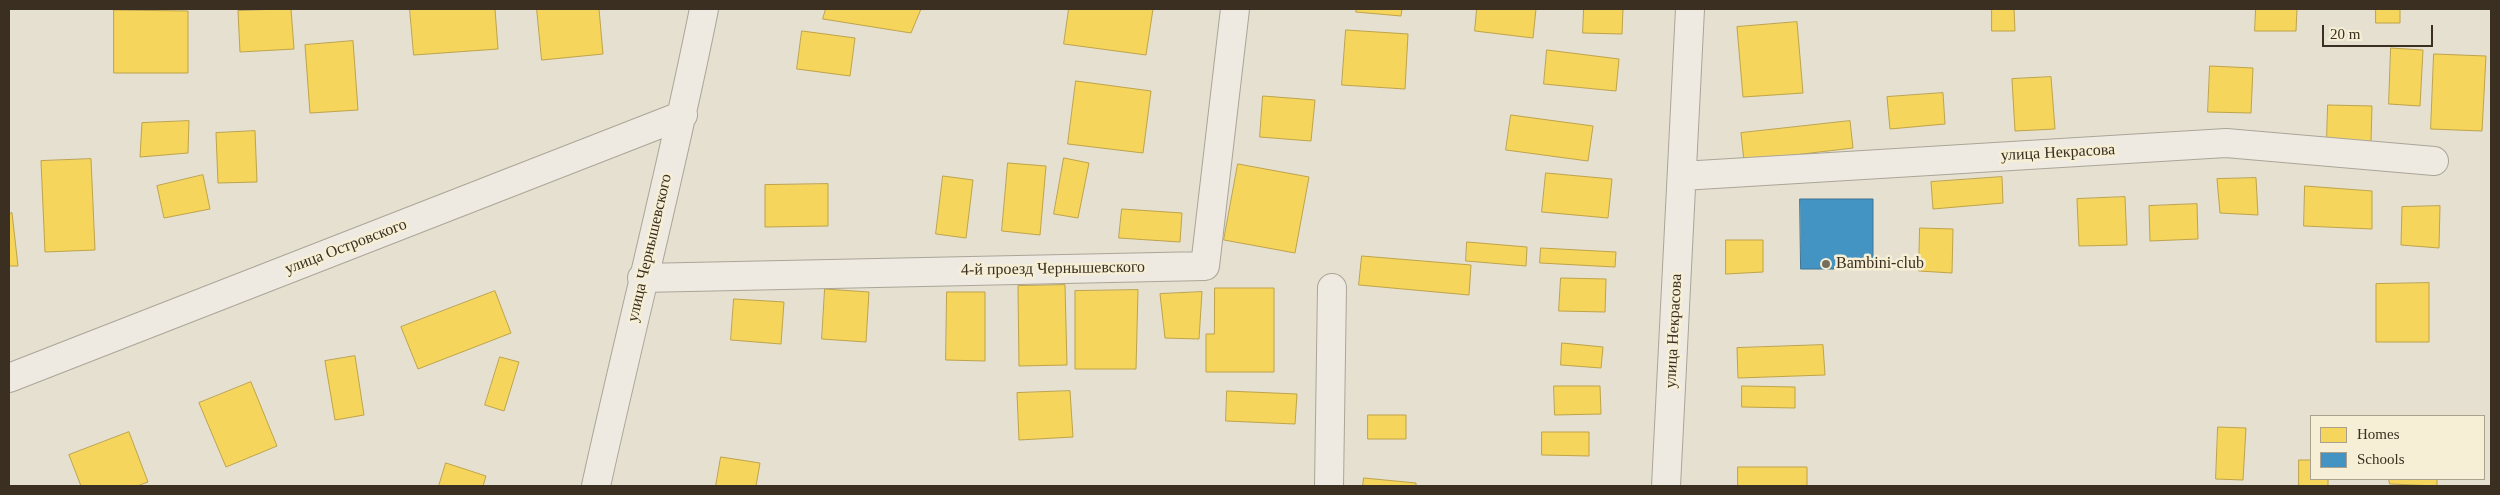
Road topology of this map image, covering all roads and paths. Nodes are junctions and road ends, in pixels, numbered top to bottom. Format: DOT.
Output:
graph roads {
  1 [pos="704,9"];
  2 [pos="1236,9"];
  3 [pos="1690,9"];
  4 [pos="683,115"];
  5 [pos="2434,161"];
  6 [pos="1682,176"];
  7 [pos="642,278"];
  8 [pos="1332,288"];
  9 [pos="9,378"];
  10 [pos="596,486"];
  11 [pos="1329,486"];
  12 [pos="1666,486"];
  1 -- 4 [label="street, улица Чернышевского"];
  2 -- 7 [label="street, 4-й проезд Чернышевского"];
  3 -- 6 [label="street, улица Некрасова"];
  4 -- 7 [label="street, улица Чернышевского"];
  4 -- 9 [label="street, улица Островского"];
  5 -- 6 [label="street, улица Некрасова"];
  6 -- 12 [label="street, улица Некрасова"];
  7 -- 10 [label="street, улица Чернышевского"];
  8 -- 11 [label="street"];
}
